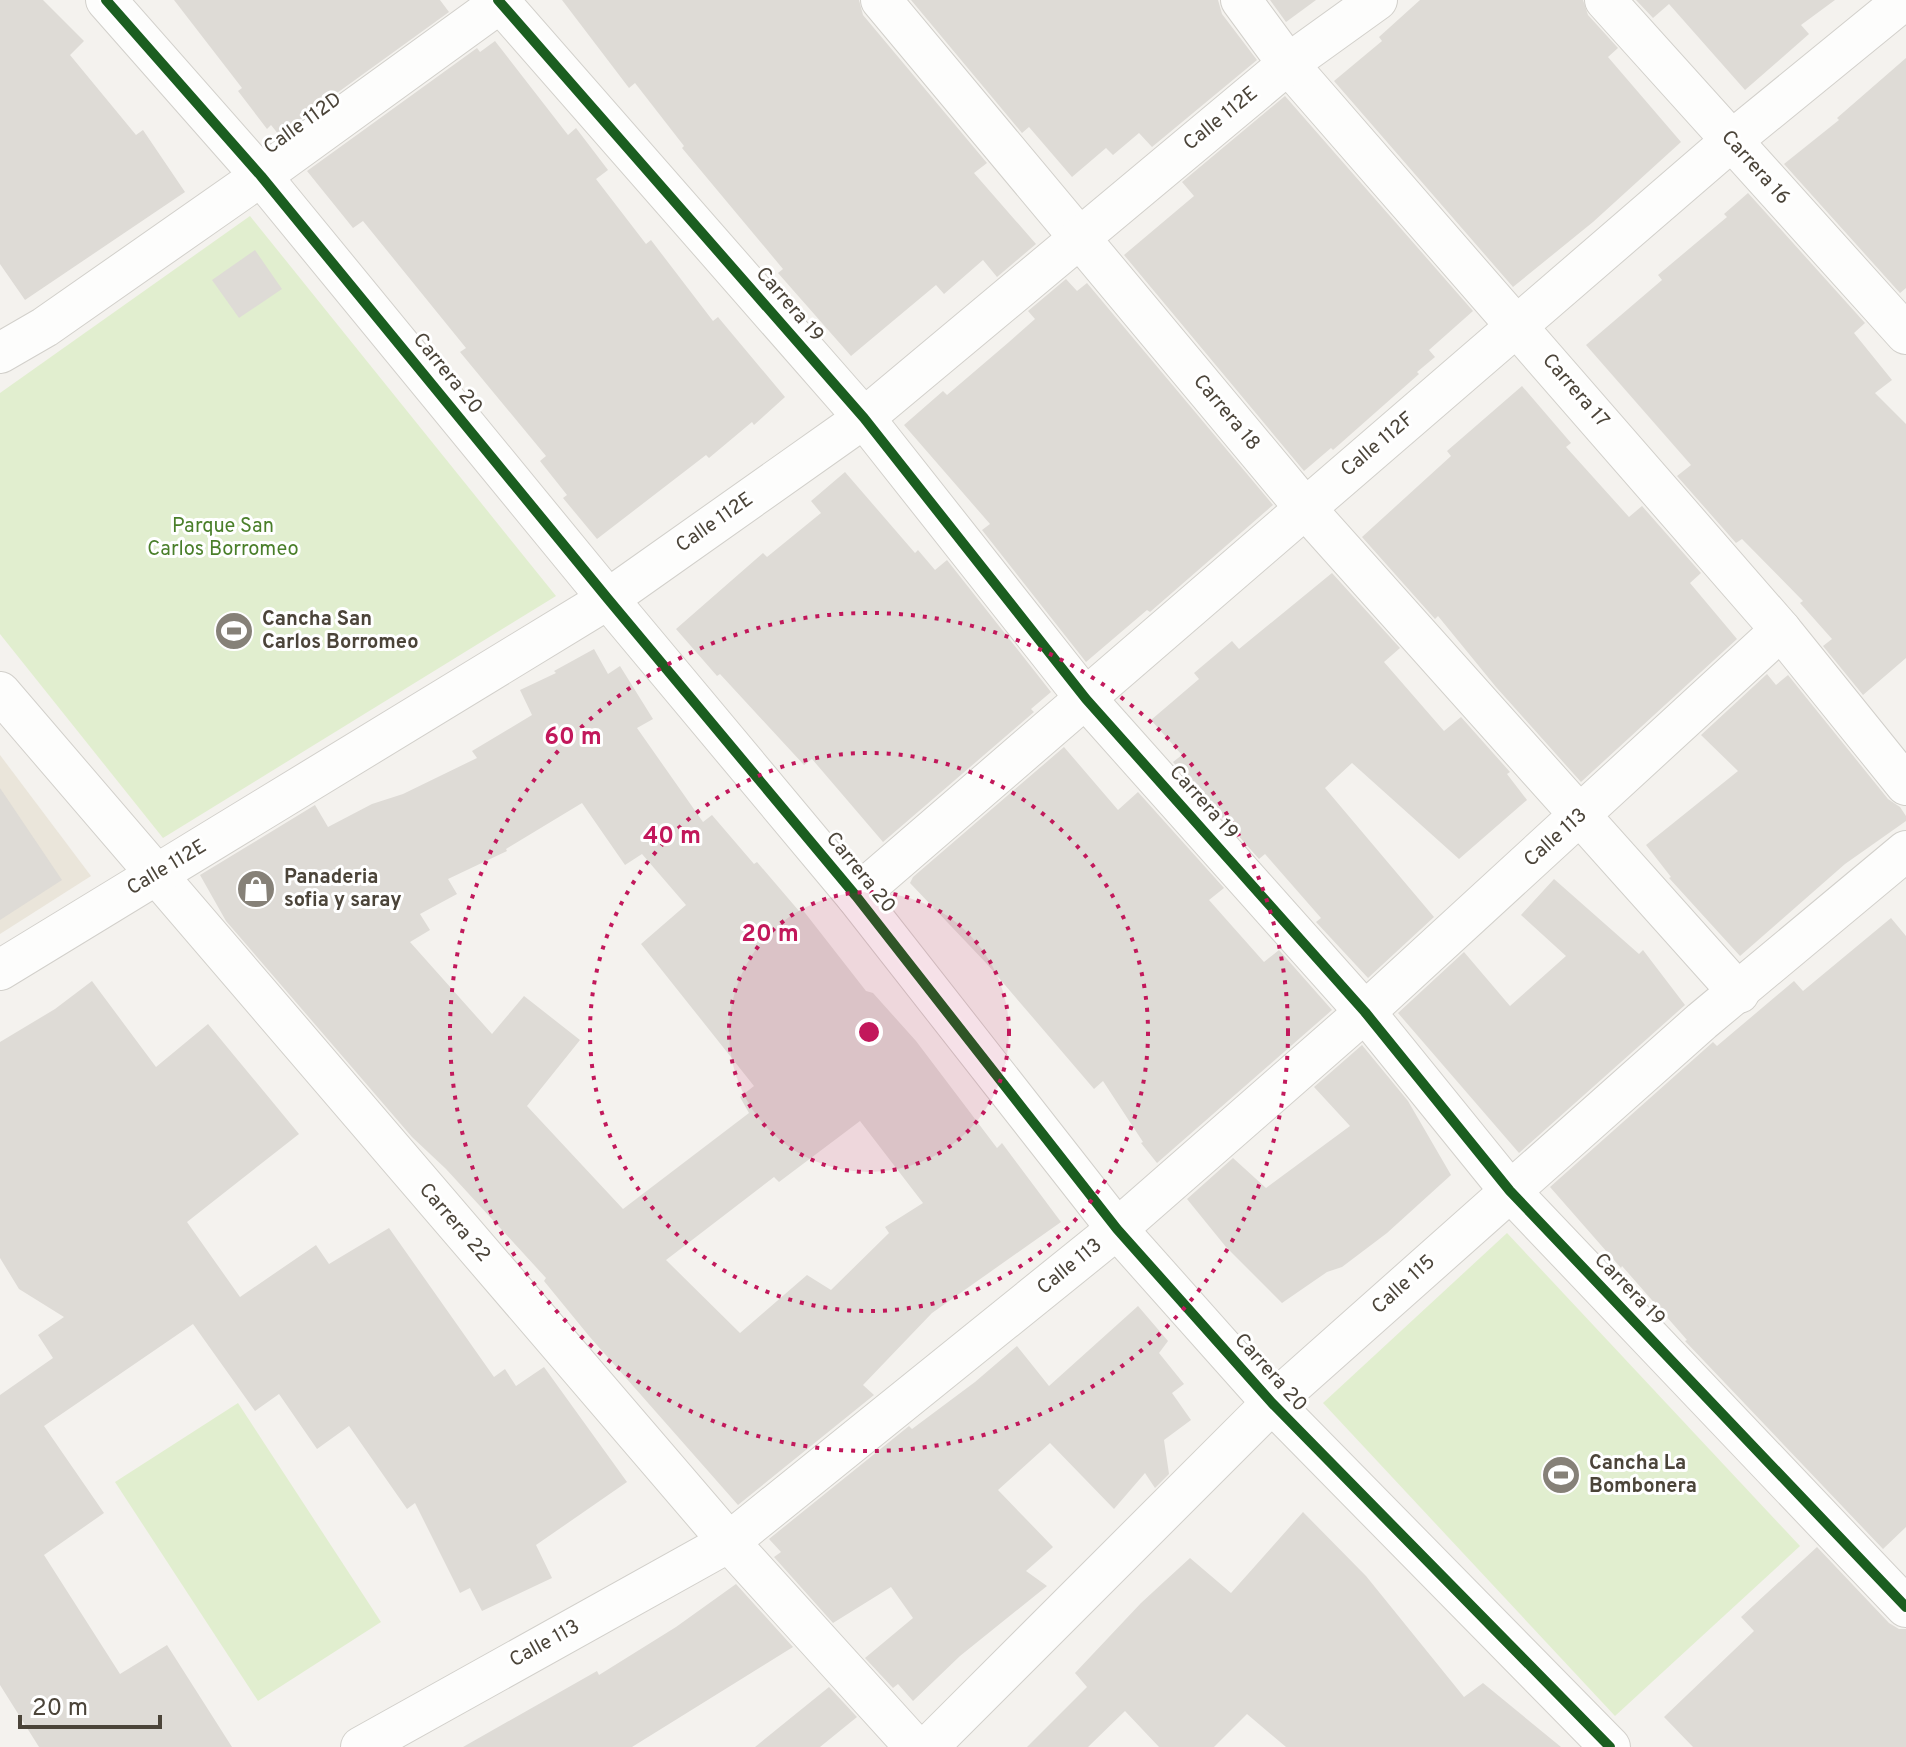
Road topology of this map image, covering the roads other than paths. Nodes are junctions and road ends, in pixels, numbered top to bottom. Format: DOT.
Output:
graph roads {
  1 [pos="106,0"];
  2 [pos="881,0"];
  3 [pos="1241,0"];
  4 [pos="1377,0"];
  5 [pos="1605,0"];
  6 [pos="1904,0"];
  7 [pos="501,1"];
  8 [pos="1288,64"];
  9 [pos="1730,142"];
  10 [pos="261,176"];
  11 [pos="1079,236"];
  12 [pos="1519,326"];
  13 [pos="1906,334"];
  14 [pos="0,353"];
  15 [pos="864,418"];
  16 [pos="1305,508"];
  17 [pos="608,599"];
  18 [pos="1781,630"];
  19 [pos="0,692"];
  20 [pos="1086,699"];
  21 [pos="1906,785"];
  22 [pos="1579,817"];
  23 [pos="1906,851"];
  24 [pos="155,875"];
  25 [pos="856,896"];
  26 [pos="0,970"];
  27 [pos="1739,993"];
  28 [pos="1365,1012"];
  29 [pos="1510,1191"];
  30 [pos="1117,1229"];
  31 [pos="1272,1403"];
  32 [pos="729,1542"];
  33 [pos="1906,1607"];
  34 [pos="361,1747"];
  35 [pos="915,1747"];
  36 [pos="928,1747"];
  37 [pos="1610,1747"];
  1 -- 10 [label="street, Carrera 20"];
  2 -- 11 [label="street, Carrera 18"];
  3 -- 8 [label="street, Carrera 17"];
  4 -- 8 [label="street, Calle 112E"];
  5 -- 9 [label="street, Carrera 16"];
  6 -- 9 [label="street, Calle 112F"];
  7 -- 10 [label="street, Calle 112D"];
  7 -- 15 [label="street, Carrera 19"];
  8 -- 11 [label="street, Calle 112E"];
  8 -- 12 [label="street, Carrera 17"];
  9 -- 12 [label="street, Calle 112F"];
  9 -- 13 [label="street, Carrera 16"];
  10 -- 14 [label="street, Calle 112D"];
  10 -- 17 [label="street, Carrera 20"];
  11 -- 15 [label="street, Calle 112E"];
  11 -- 16 [label="street, Carrera 18"];
  12 -- 16 [label="street, Calle 112F"];
  12 -- 18 [label="street, Carrera 17"];
  15 -- 17 [label="street, Calle 112E"];
  15 -- 20 [label="street, Carrera 19"];
  16 -- 20 [label="street, Calle 112F"];
  16 -- 22 [label="street, Carrera 18"];
  17 -- 24 [label="street, Calle 112E"];
  17 -- 25 [label="street, Carrera 20"];
  18 -- 21 [label="street, Carrera 17"];
  18 -- 22 [label="street, Calle 113"];
  19 -- 24 [label="street, Carrera 22"];
  20 -- 25 [label="street, Calle 112F"];
  20 -- 28 [label="street, Carrera 19"];
  22 -- 27 [label="street, Carrera 18"];
  22 -- 28 [label="street, Calle 113"];
  23 -- 27 [label="street, Calle 115"];
  24 -- 26 [label="street, Calle 112E"];
  24 -- 32 [label="street, Carrera 22"];
  25 -- 30 [label="street, Carrera 20"];
  27 -- 29 [label="street, Calle 115"];
  28 -- 29 [label="street, Carrera 19"];
  28 -- 30 [label="street, Calle 113"];
  29 -- 31 [label="street, Calle 115"];
  29 -- 33 [label="street, Carrera 19"];
  30 -- 31 [label="street, Carrera 20"];
  30 -- 32 [label="street, Calle 113"];
  31 -- 36 [label="street, Calle 115"];
  31 -- 37 [label="street, Carrera 20"];
  32 -- 34 [label="street, Calle 113"];
  32 -- 35 [label="street, Carrera 22"];
}
